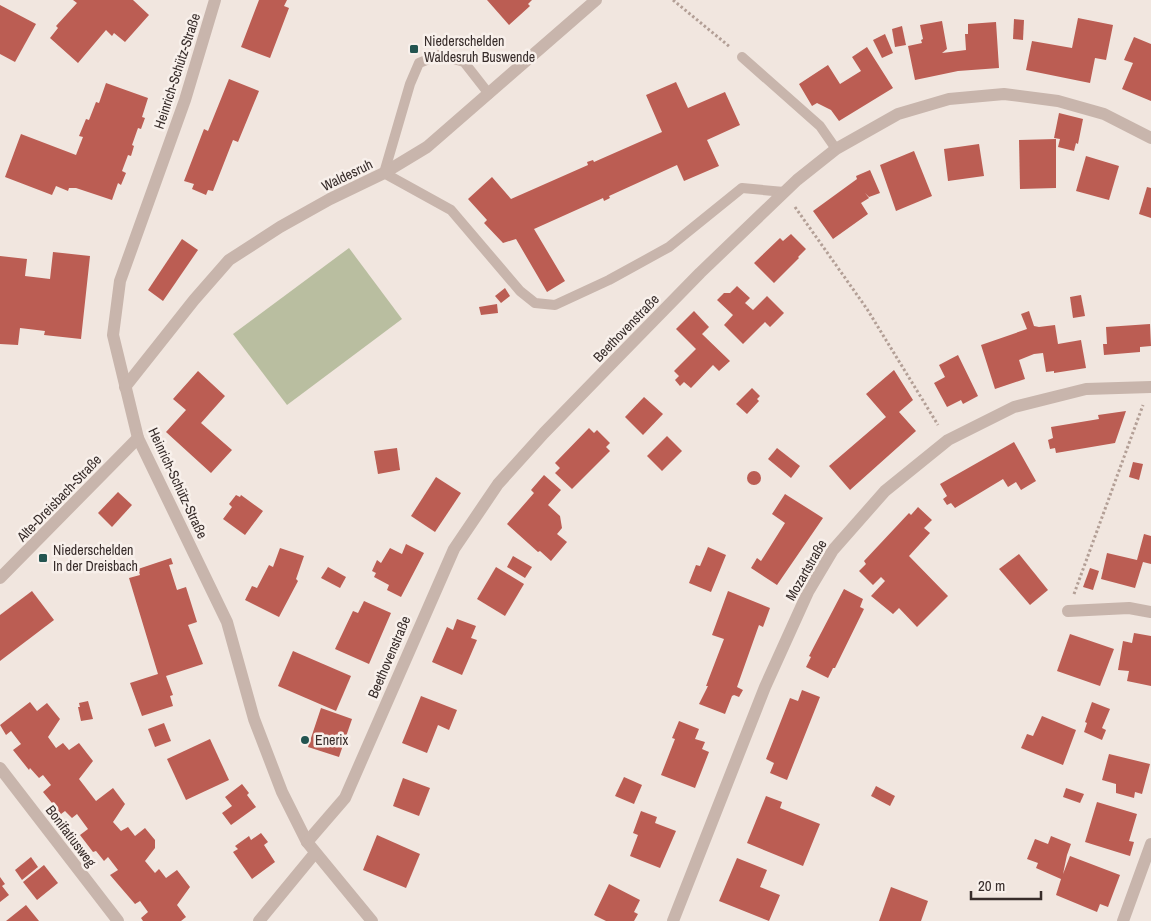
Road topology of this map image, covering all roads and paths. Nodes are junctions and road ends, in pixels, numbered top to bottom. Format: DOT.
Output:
graph roads {
  1 [pos="215,0"];
  2 [pos="596,0"];
  3 [pos="673,0"];
  4 [pos="742,57"];
  5 [pos="489,94"];
  6 [pos="1151,138"];
  7 [pos="836,149"];
  8 [pos="384,173"];
  9 [pos="784,192"];
  10 [pos="1151,386"];
  11 [pos="125,387"];
  12 [pos="138,438"];
  13 [pos="948,440"];
  14 [pos="0,578"];
  15 [pos="1068,611"];
  16 [pos="1151,612"];
  17 [pos="0,768"];
  18 [pos="1151,844"];
  19 [pos="311,847"];
  20 [pos="118,921"];
  21 [pos="259,921"];
  22 [pos="372,921"];
  23 [pos="673,921"];
  24 [pos="1123,921"];
  1 -- 11 [label="street, Heinrich-Schütz-Straße"];
  2 -- 5 [label="street, Waldesruh"];
  3 -- 4 [label="path"];
  4 -- 7 [label="lane"];
  5 -- 8 [label="street, Waldesruh"];
  5 -- 8 [label="lane"];
  6 -- 7 [label="street, Beethovenstraße"];
  7 -- 9 [label="street, Beethovenstraße"];
  8 -- 9 [label="lane"];
  8 -- 11 [label="street, Waldesruh"];
  9 -- 13 [label="path"];
  9 -- 19 [label="street, Beethovenstraße"];
  10 -- 13 [label="street, Mozartstraße"];
  10 -- 15 [label="path"];
  11 -- 12 [label="street, Heinrich-Schütz-Straße"];
  12 -- 14 [label="street, Alte-Dreisbach-Straße"];
  12 -- 19 [label="street, Heinrich-Schütz-Straße"];
  13 -- 23 [label="street, Mozartstraße"];
  15 -- 16 [label="street"];
  17 -- 20 [label="street, Bonifatiusweg"];
  18 -- 24 [label="street"];
  19 -- 21 [label="street"];
  19 -- 22 [label="street, Heinrich-Schütz-Straße"];
}
